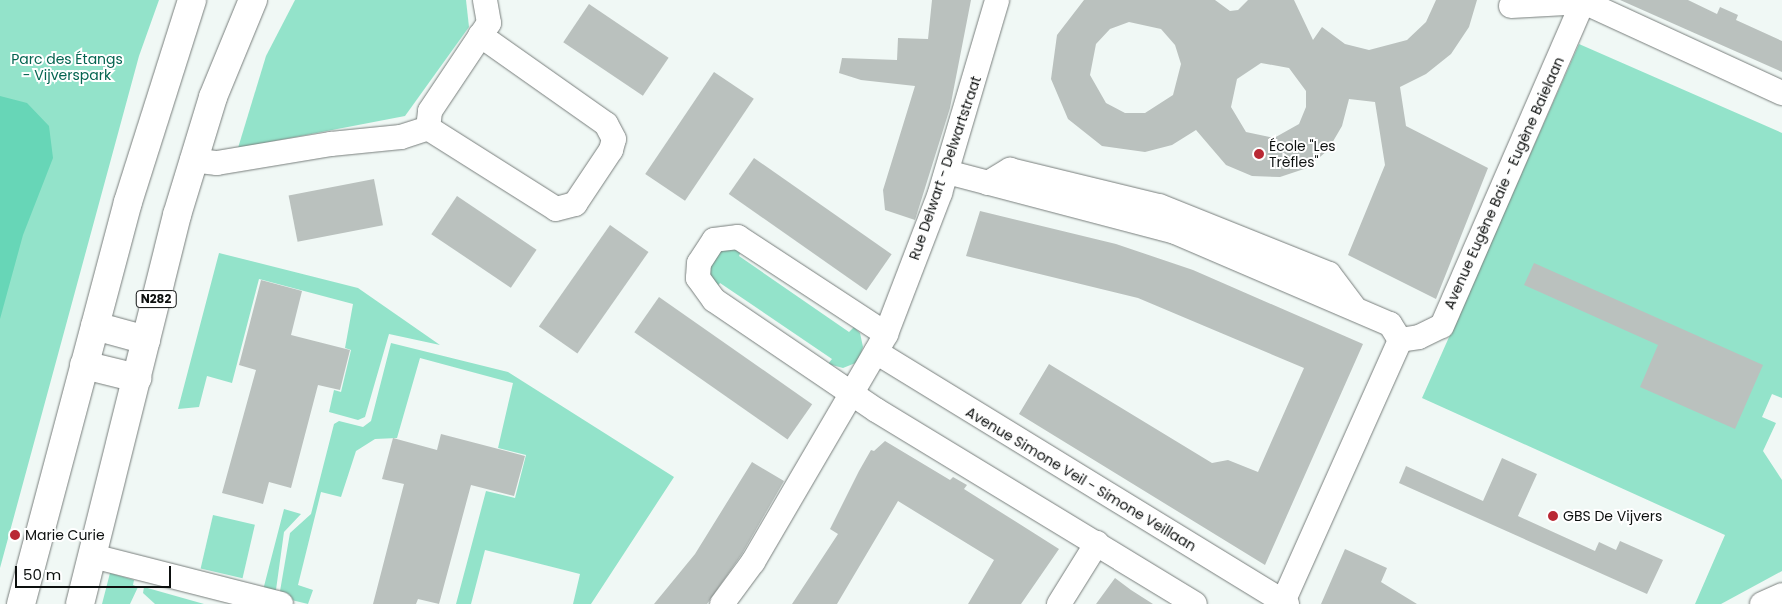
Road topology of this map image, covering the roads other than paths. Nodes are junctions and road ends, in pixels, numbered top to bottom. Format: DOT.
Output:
graph roads {
  1 [pos="192,0"];
  2 [pos="253,0"];
  3 [pos="486,0"];
  4 [pos="997,0"];
  5 [pos="1584,1"];
  6 [pos="1511,6"];
  7 [pos="480,35"];
  8 [pos="1782,93"];
  9 [pos="428,128"];
  10 [pos="192,160"];
  11 [pos="946,172"];
  12 [pos="94,326"];
  13 [pos="146,340"];
  14 [pos="1400,340"];
  15 [pos="881,343"];
  16 [pos="84,365"];
  17 [pos="137,378"];
  18 [pos="852,392"];
  19 [pos="1097,543"];
  20 [pos="93,556"];
  21 [pos="1782,595"];
  22 [pos="1285,603"];
  23 [pos="21,604"];
  24 [pos="80,604"];
  25 [pos="281,604"];
  26 [pos="722,604"];
  27 [pos="1059,604"];
  28 [pos="1196,604"];
  29 [pos="1762,604"];
  1 -- 12 [label="main road"];
  2 -- 10 [label="main road, N282"];
  3 -- 7 [label="street"];
  4 -- 11 [label="street, Rue Delwart - Delwartstraat"];
  5 -- 6 [label="street"];
  5 -- 8 [label="street"];
  5 -- 14 [label="street, Avenue Eugène Baie - Eugène Baielaan"];
  7 -- 9 [label="street"];
  7 -- 9 [label="street"];
  9 -- 10 [label="street"];
  10 -- 13 [label="main road, N282"];
  11 -- 14 [label="street"];
  11 -- 15 [label="street, Rue Delwart - Delwartstraat"];
  12 -- 13 [label="main road"];
  12 -- 16 [label="main road"];
  13 -- 17 [label="main road, N282"];
  14 -- 22 [label="street"];
  15 -- 18 [label="street, Rue Delwart - Delwartstraat"];
  15 -- 18 [label="street"];
  15 -- 22 [label="street, Avenue Simone Veil - Simone Veillaan"];
  16 -- 17 [label="main road"];
  16 -- 23 [label="main road"];
  17 -- 20 [label="main road, N282"];
  18 -- 19 [label="street"];
  18 -- 26 [label="street, Rue Delwart - Delwartstraat"];
  19 -- 27 [label="street"];
  19 -- 28 [label="street"];
  20 -- 24 [label="main road, N282"];
  20 -- 25 [label="street"];
  21 -- 29 [label="street"];
}
